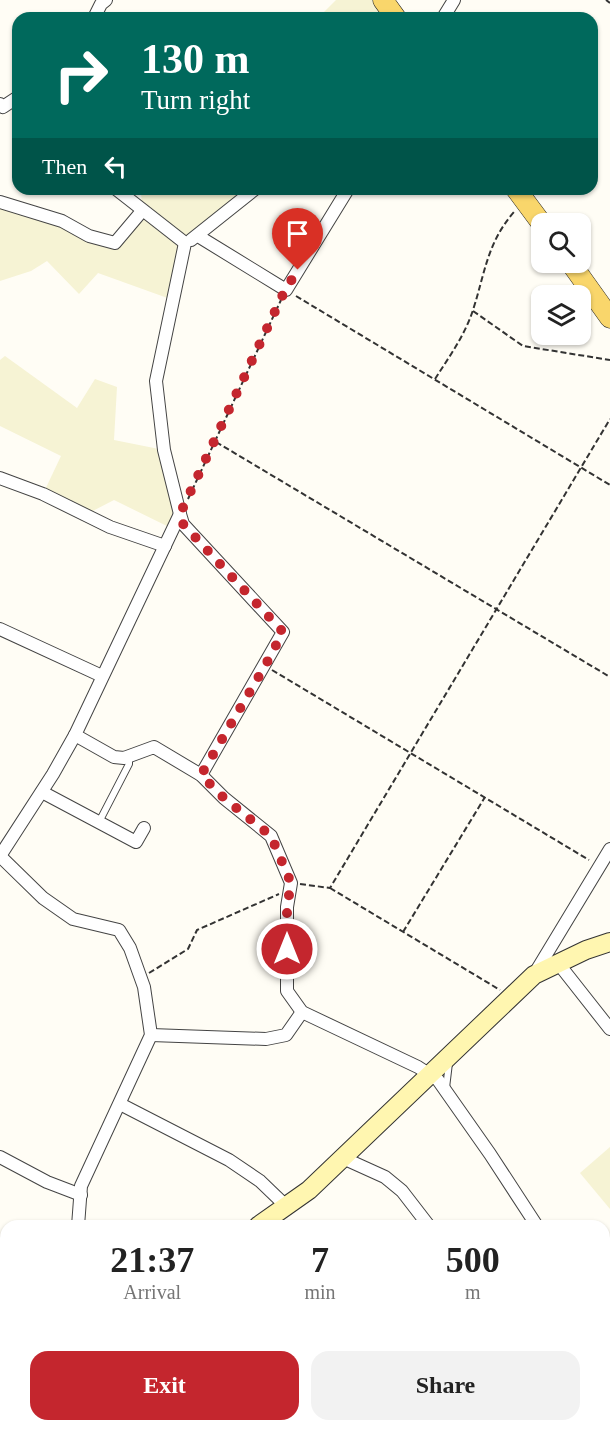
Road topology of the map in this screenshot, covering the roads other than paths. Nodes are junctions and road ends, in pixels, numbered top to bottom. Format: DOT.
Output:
graph roads {
  1 [pos="106,0"];
  2 [pos="97,12"];
  3 [pos="12,101"];
  4 [pos="0,104"];
  5 [pos="123,195"];
  6 [pos="248,195"];
  7 [pos="344,195"];
  8 [pos="521,196"];
  9 [pos="0,202"];
  10 [pos="142,211"];
  11 [pos="534,213"];
  12 [pos="198,236"];
  13 [pos="185,243"];
  14 [pos="578,273"];
  15 [pos="610,318"];
  16 [pos="0,478"];
  17 [pos="180,514"];
  18 [pos="165,546"];
  19 [pos="0,629"];
  20 [pos="102,676"];
  21 [pos="75,735"];
  22 [pos="129,756"];
  23 [pos="201,775"];
  24 [pos="42,792"];
  25 [pos="98,822"];
  26 [pos="144,828"];
  27 [pos="610,849"];
  28 [pos="610,942"];
  29 [pos="558,963"];
  30 [pos="534,975"];
  31 [pos="302,1012"];
  32 [pos="610,1029"];
  33 [pos="151,1035"];
  34 [pos="457,1047"];
  35 [pos="430,1074"];
  36 [pos="446,1089"];
  37 [pos="120,1104"];
  38 [pos="0,1156"];
  39 [pos="343,1158"];
  40 [pos="81,1195"];
  41 [pos="287,1207"];
  42 [pos="79,1220"];
  43 [pos="267,1220"];
  44 [pos="424,1220"];
  45 [pos="533,1220"];
  1 -- 2 [label="street"];
  3 -- 4 [label="street"];
  5 -- 10 [label="street"];
  6 -- 12 [label="street"];
  7 -- 12 [label="street"];
  8 -- 11 [label="main road"];
  9 -- 10 [label="street"];
  10 -- 13 [label="street"];
  12 -- 13 [label="street"];
  13 -- 17 [label="street"];
  14 -- 15 [label="main road"];
  16 -- 18 [label="street"];
  17 -- 18 [label="street"];
  17 -- 23 [label="street"];
  18 -- 20 [label="street"];
  19 -- 20 [label="street"];
  20 -- 21 [label="street"];
  21 -- 22 [label="street"];
  21 -- 24 [label="street"];
  22 -- 23 [label="street"];
  22 -- 25 [label="lane"];
  23 -- 31 [label="street"];
  24 -- 25 [label="street"];
  24 -- 33 [label="street"];
  25 -- 26 [label="street"];
  27 -- 30 [label="street"];
  28 -- 29 [label="street"];
  29 -- 30 [label="street"];
  29 -- 32 [label="street"];
  30 -- 34 [label="street"];
  31 -- 33 [label="street"];
  31 -- 35 [label="street"];
  33 -- 37 [label="street"];
  34 -- 35 [label="street"];
  34 -- 36 [label="lane"];
  35 -- 36 [label="street"];
  35 -- 39 [label="street"];
  36 -- 45 [label="street"];
  37 -- 40 [label="street"];
  37 -- 41 [label="street"];
  38 -- 40 [label="street"];
  39 -- 41 [label="street"];
  39 -- 44 [label="street"];
  40 -- 42 [label="street"];
  41 -- 43 [label="street"];
}
